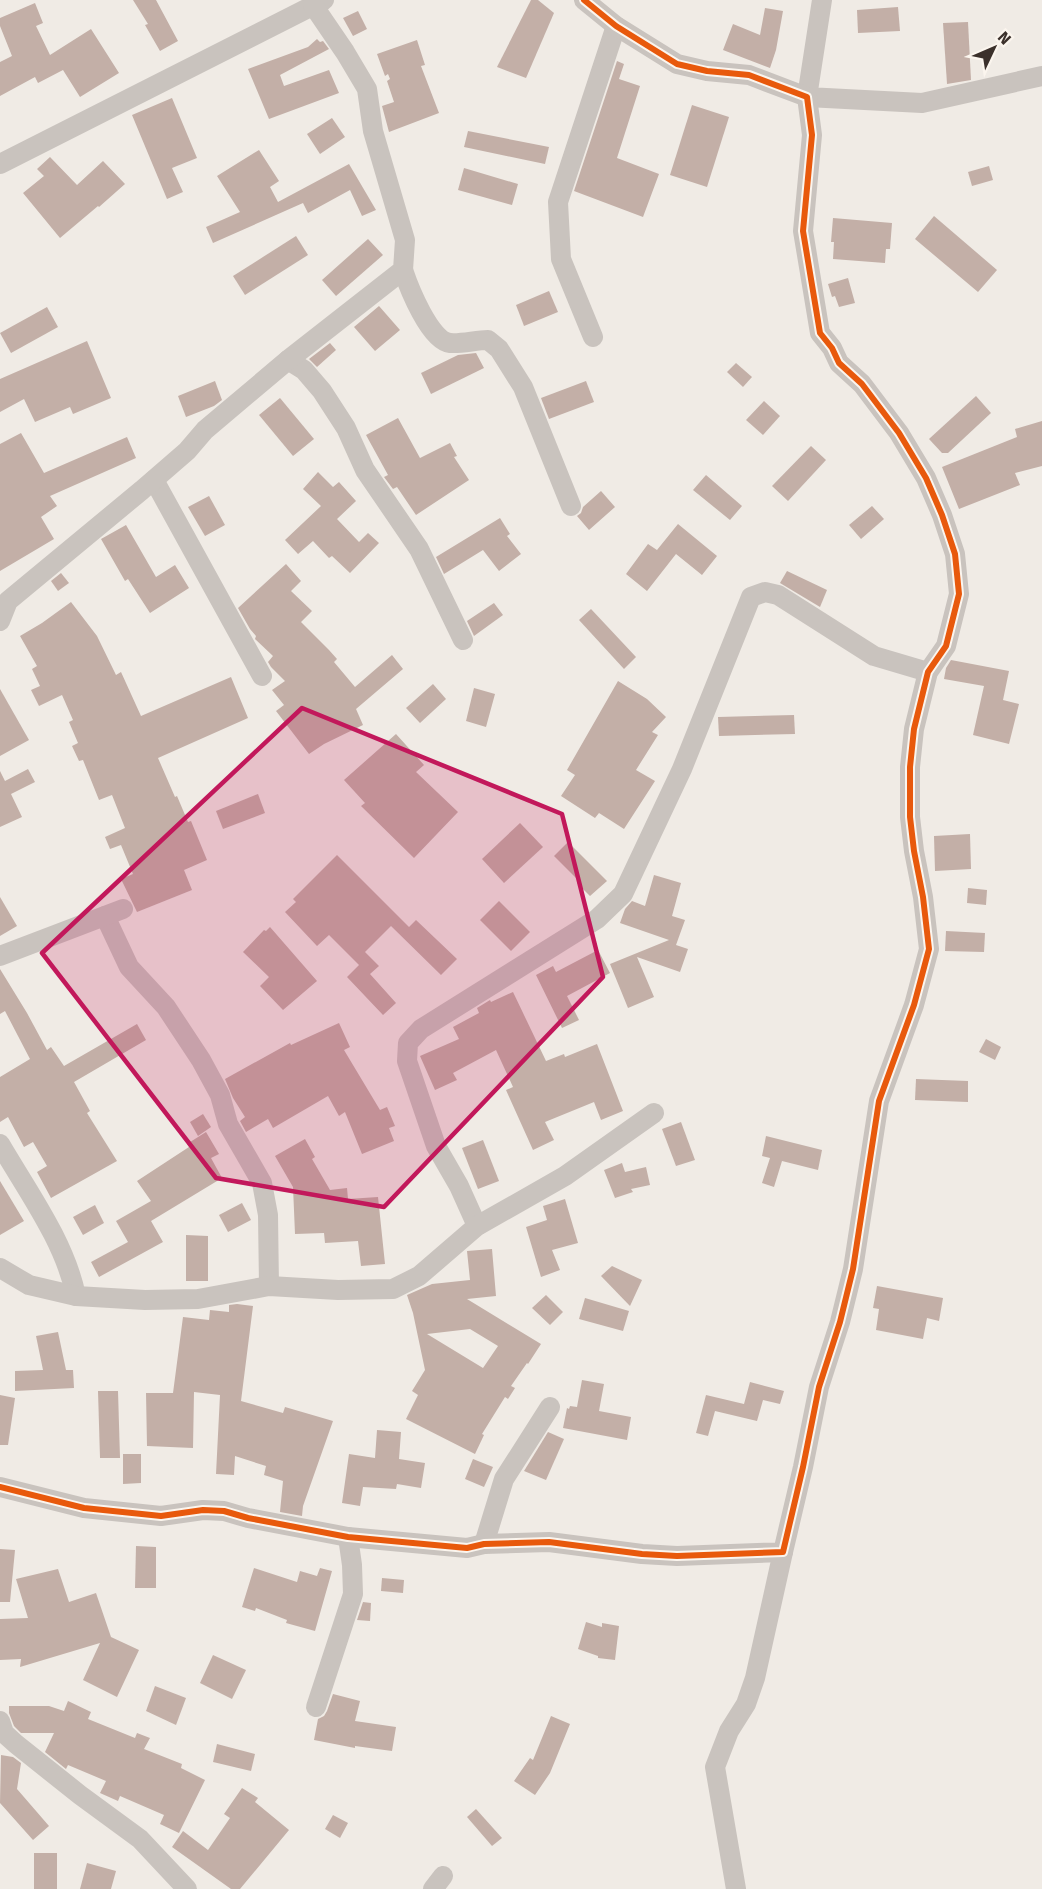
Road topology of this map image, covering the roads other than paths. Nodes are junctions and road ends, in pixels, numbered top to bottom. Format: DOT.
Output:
graph roads {
  1 [pos="584,0"];
  2 [pos="822,0"];
  3 [pos="307,4"];
  4 [pos="615,26"];
  5 [pos="1042,76"];
  6 [pos="807,97"];
  7 [pos="0,164"];
  8 [pos="403,270"];
  9 [pos="593,337"];
  10 [pos="288,360"];
  11 [pos="154,480"];
  12 [pos="571,506"];
  13 [pos="0,621"];
  14 [pos="463,640"];
  15 [pos="928,672"];
  16 [pos="262,676"];
  17 [pos="0,956"];
  18 [pos="654,1113"];
  19 [pos="0,1144"];
  20 [pos="477,1226"];
  21 [pos="0,1268"];
  22 [pos="269,1286"];
  23 [pos="76,1296"];
  24 [pos="550,1407"];
  25 [pos="0,1487"];
  26 [pos="348,1537"];
  27 [pos="484,1544"];
  28 [pos="783,1552"];
  29 [pos="316,1707"];
  30 [pos="0,1721"];
  31 [pos="187,1889"];
  32 [pos="736,1889"];
  1 -- 4 [label="street"];
  2 -- 6 [label="street"];
  3 -- 7 [label="street"];
  3 -- 8 [label="street"];
  4 -- 6 [label="street"];
  4 -- 9 [label="street"];
  5 -- 6 [label="street"];
  6 -- 15 [label="street"];
  8 -- 10 [label="street"];
  8 -- 12 [label="street"];
  10 -- 11 [label="street"];
  10 -- 14 [label="street"];
  11 -- 13 [label="street"];
  11 -- 16 [label="street"];
  15 -- 20 [label="street"];
  15 -- 28 [label="street"];
  17 -- 22 [label="street"];
  18 -- 20 [label="street"];
  19 -- 23 [label="street"];
  20 -- 22 [label="street"];
  21 -- 23 [label="street"];
  22 -- 23 [label="street"];
  24 -- 27 [label="street"];
  25 -- 26 [label="street"];
  26 -- 27 [label="street"];
  26 -- 29 [label="street"];
  27 -- 28 [label="street"];
  28 -- 32 [label="street"];
  30 -- 31 [label="street"];
}
